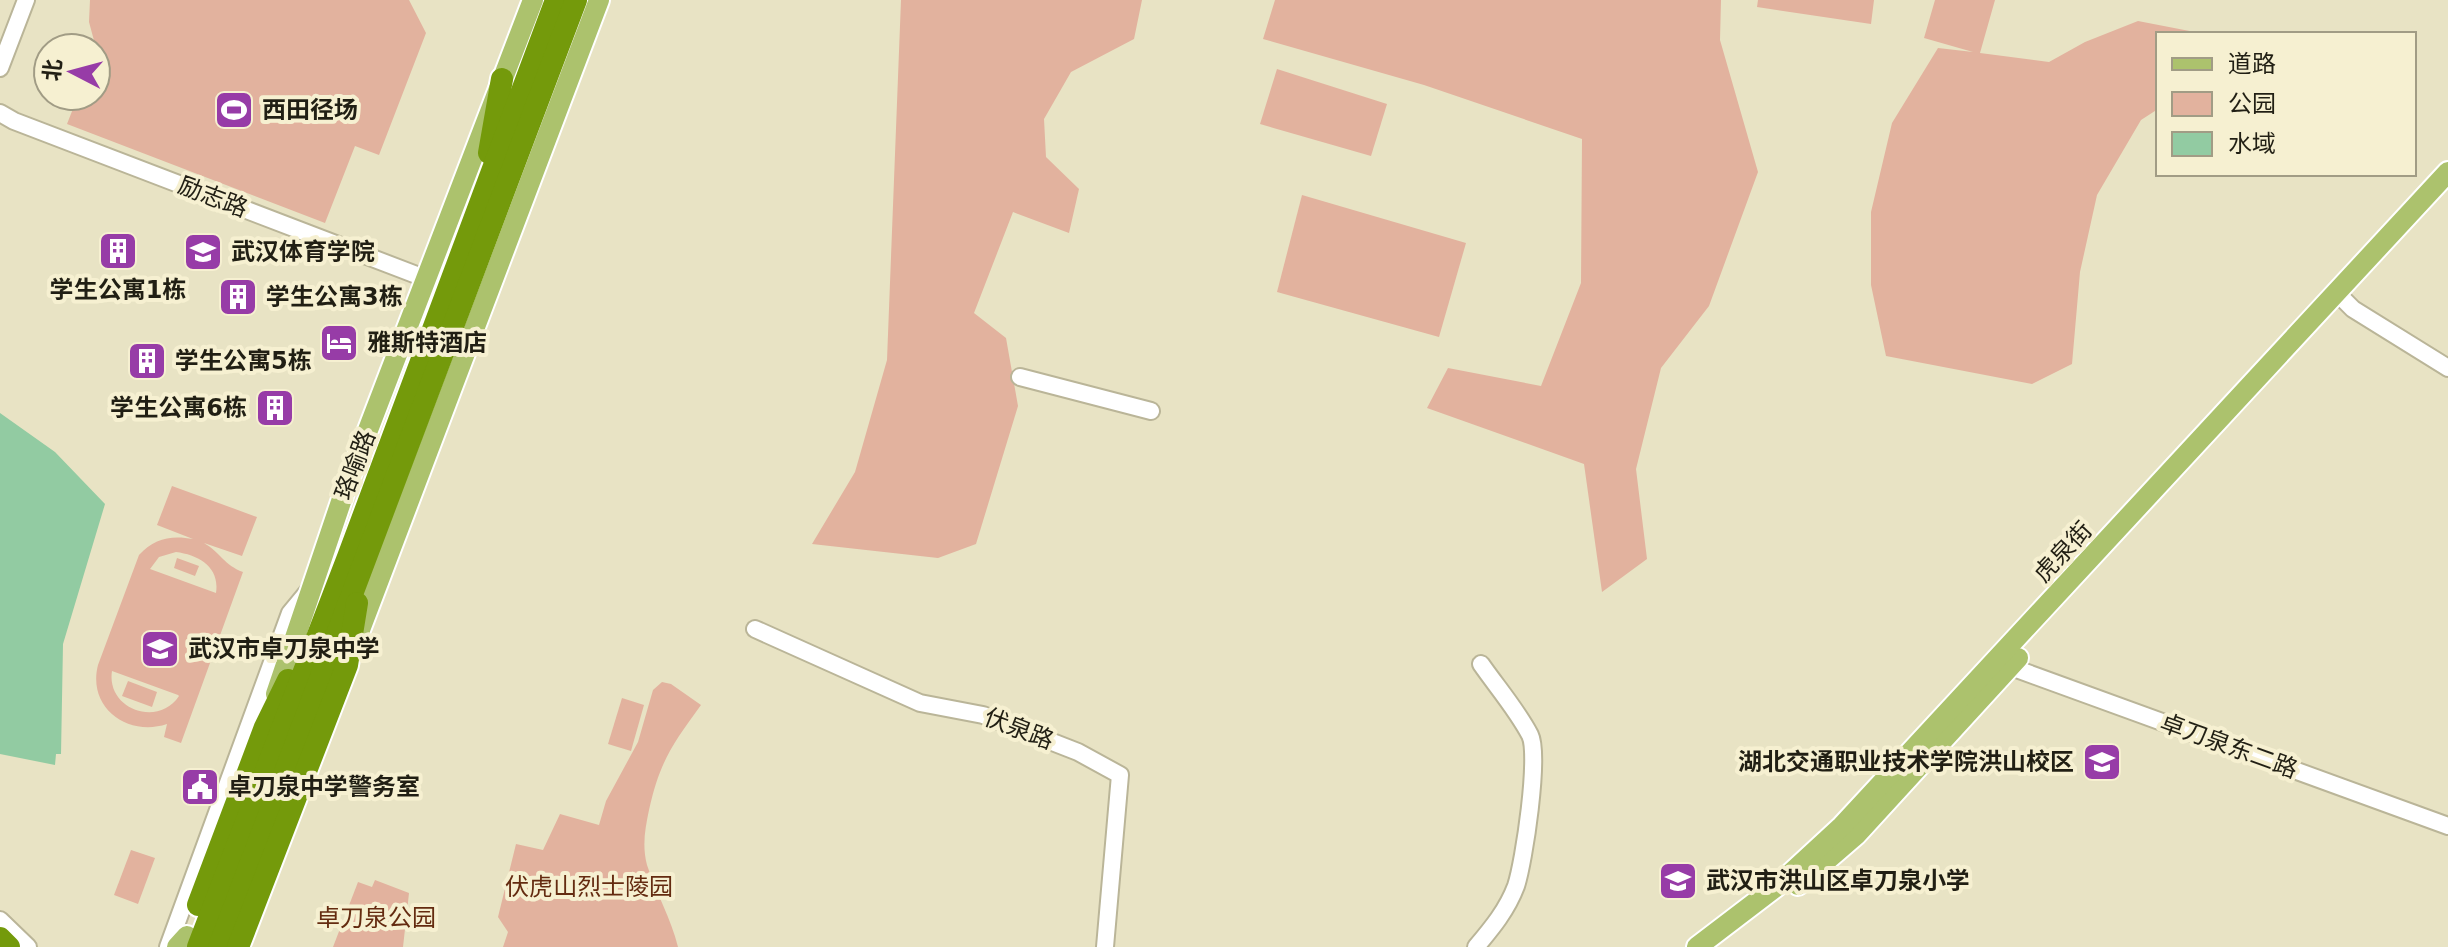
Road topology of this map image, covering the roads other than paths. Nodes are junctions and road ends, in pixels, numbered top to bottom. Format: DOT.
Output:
graph roads {
  1 [pos="26,0"];
  2 [pos="533,0"];
  3 [pos="556,0"];
  4 [pos="576,0"];
  5 [pos="599,0"];
  6 [pos="0,68"];
  7 [pos="502,79"];
  8 [pos="0,113"];
  9 [pos="2448,172"];
  10 [pos="2448,192"];
  11 [pos="479,208"];
  12 [pos="427,279"];
  13 [pos="2341,298"];
  14 [pos="2448,368"];
  15 [pos="1020,377"];
  16 [pos="1151,411"];
  17 [pos="357,554"];
  18 [pos="313,586"];
  19 [pos="755,629"];
  20 [pos="1481,664"];
  21 [pos="347,665"];
  22 [pos="2011,667"];
  23 [pos="265,727"];
  24 [pos="2448,826"];
  25 [pos="236,899"];
  26 [pos="0,920"];
  27 [pos="0,938"];
  28 [pos="182,945"];
  29 [pos="9,947"];
  30 [pos="28,947"];
  31 [pos="208,947"];
  32 [pos="219,947"];
  33 [pos="238,947"];
  34 [pos="1105,947"];
  35 [pos="1476,947"];
  36 [pos="1697,947"];
  37 [pos="1720,947"];
  1 -- 6 [label="street"];
  2 -- 7 [label="main road"];
  3 -- 11 [label="highway, 珞喻路"];
  4 -- 17 [label="highway, 珞喻路"];
  5 -- 21 [label="main road"];
  7 -- 11 [label="highway"];
  7 -- 12 [label="main road"];
  8 -- 12 [label="street, 励志路"];
  9 -- 13 [label="main road, 虎泉街"];
  10 -- 13 [label="main road, 虎泉街"];
  11 -- 17 [label="highway, 珞喻路"];
  12 -- 18 [label="main road"];
  13 -- 14 [label="street"];
  13 -- 22 [label="main road, 虎泉街"];
  13 -- 36 [label="main road, 虎泉街"];
  15 -- 16 [label="street"];
  17 -- 21 [label="highway"];
  17 -- 23 [label="highway"];
  17 -- 25 [label="highway, 珞喻路"];
  17 -- 28 [label="highway, 珞喻路"];
  18 -- 23 [label="main road"];
  18 -- 28 [label="street"];
  19 -- 34 [label="street, 伏泉路"];
  20 -- 35 [label="street"];
  21 -- 33 [label="highway"];
  22 -- 24 [label="street, 卓刀泉东二路"];
  22 -- 37 [label="main road, 虎泉街"];
  23 -- 28 [label="highway"];
  25 -- 31 [label="highway"];
  25 -- 32 [label="highway, 珞喻路"];
  26 -- 30 [label="street"];
  27 -- 29 [label="highway"];
}
